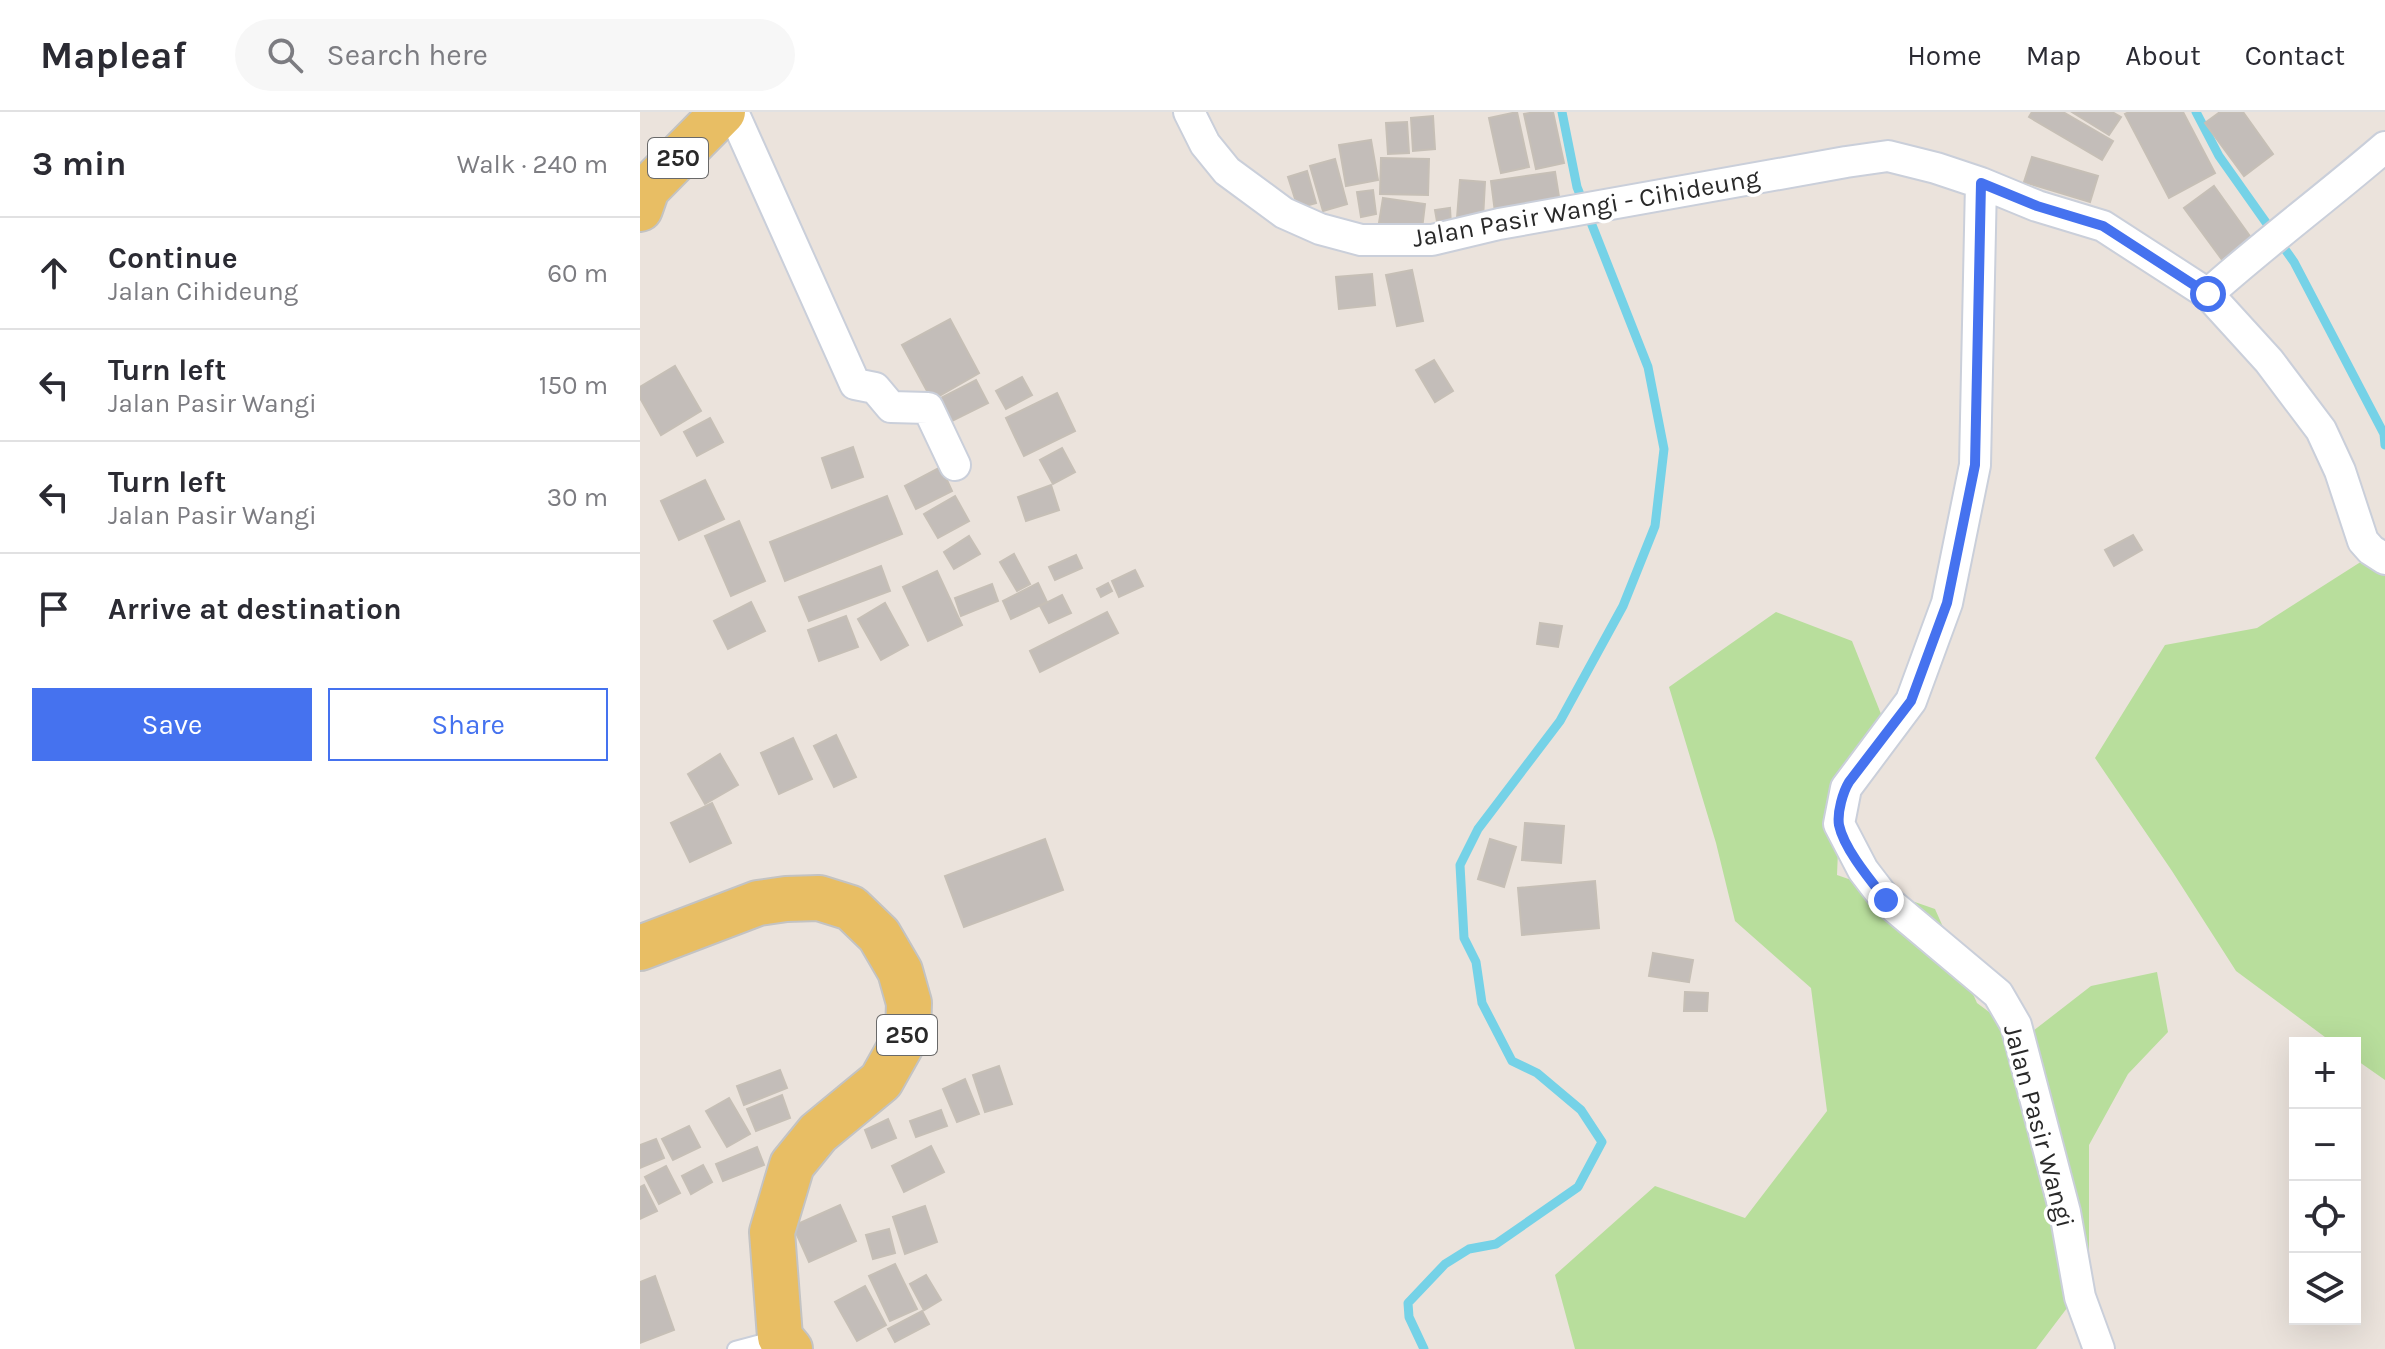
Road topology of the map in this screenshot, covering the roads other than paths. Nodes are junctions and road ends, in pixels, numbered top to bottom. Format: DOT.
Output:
graph roads {
  1 [pos="723,112"];
  2 [pos="733,112"];
  3 [pos="1189,112"];
  4 [pos="2385,147"];
  5 [pos="1981,183"];
  6 [pos="640,209"];
  7 [pos="2208,294"];
  8 [pos="955,465"];
  9 [pos="2385,559"];
  10 [pos="640,948"];
  11 [pos="785,1343"];
  12 [pos="735,1349"];
  13 [pos="2099,1349"];
  1 -- 6 [label="main road, 250"];
  2 -- 8 [label="street"];
  3 -- 5 [label="street, Jalan Pasir Wangi - Cihideung"];
  4 -- 7 [label="street"];
  5 -- 7 [label="street, Jalan Pasir Wangi - Cihideung"];
  5 -- 13 [label="street, Jalan Pasir Wangi"];
  7 -- 9 [label="street, Jalan Pasir Wangi - Cihideung"];
  10 -- 11 [label="main road, 250"];
  11 -- 12 [label="lane"];
}
